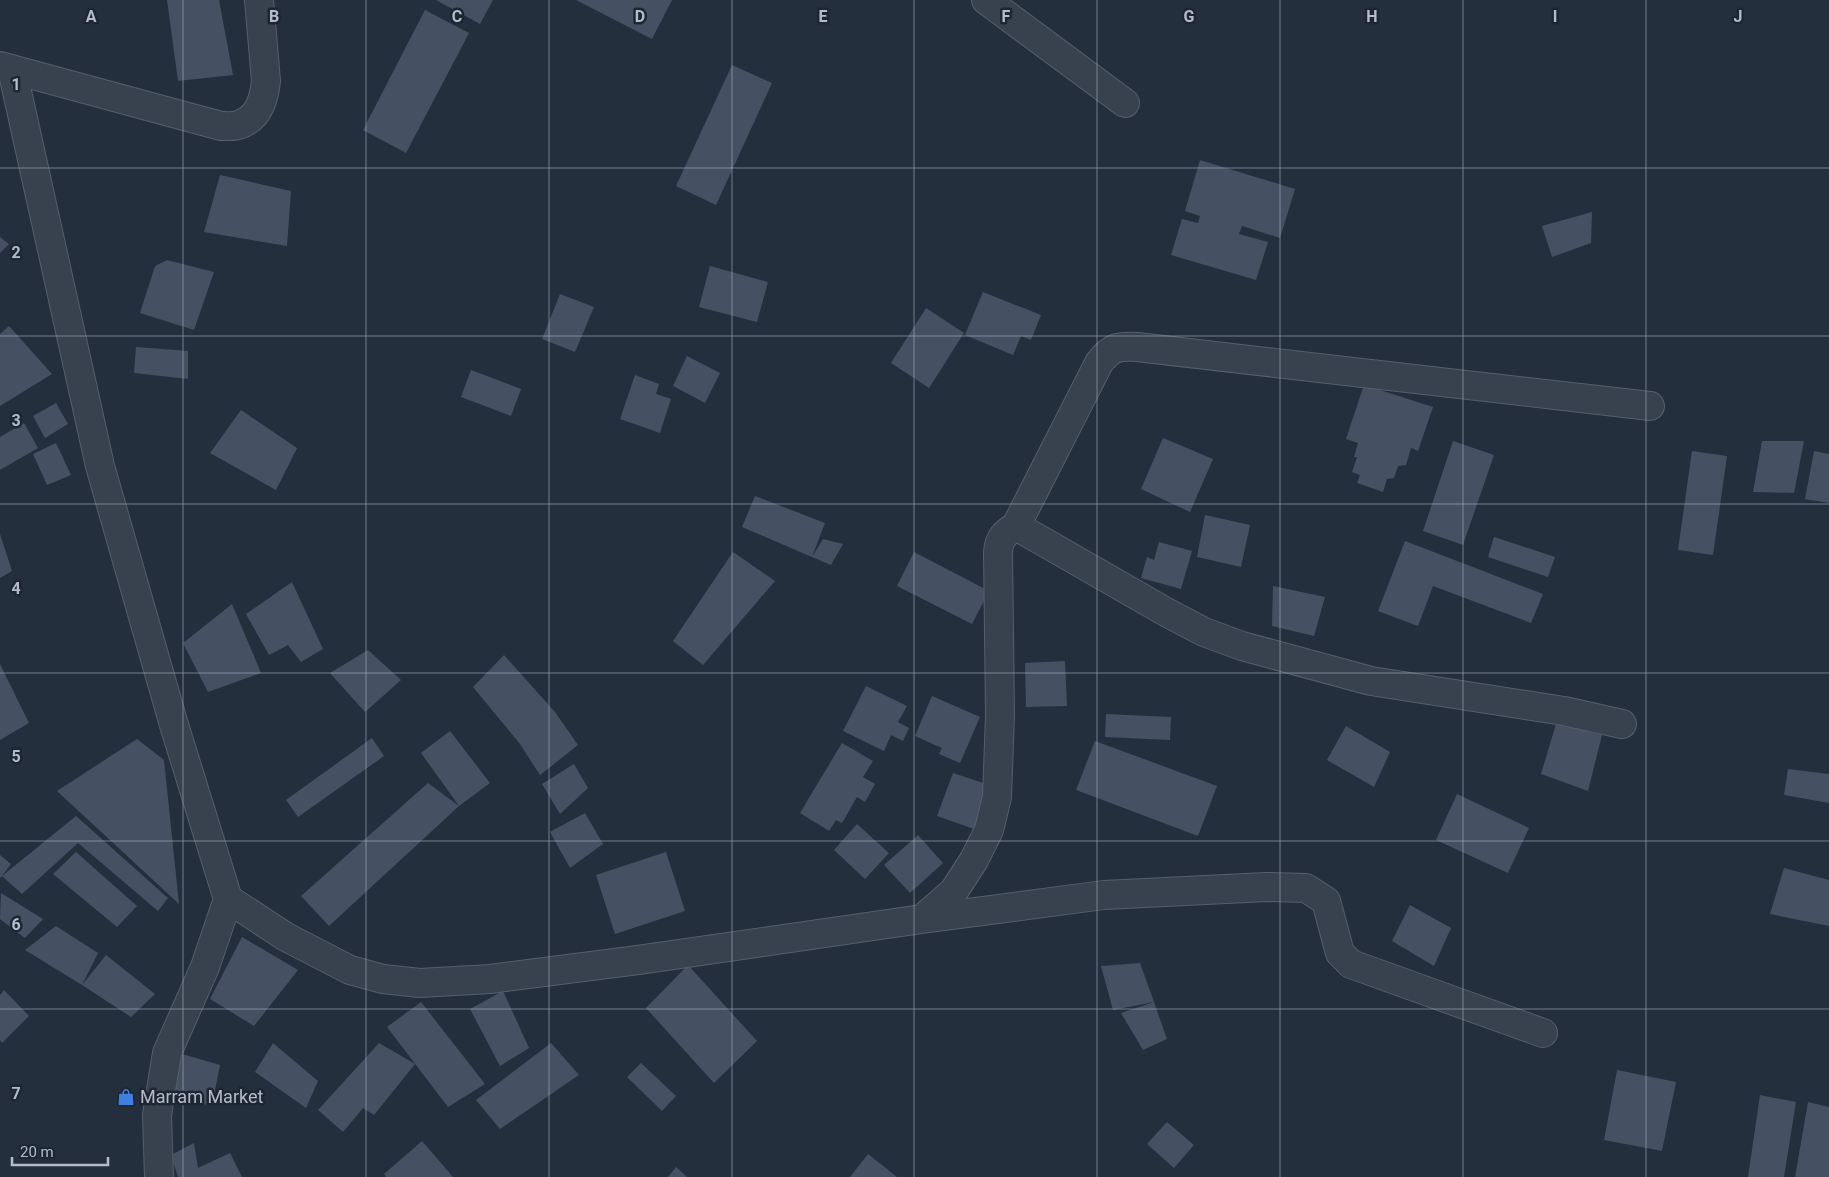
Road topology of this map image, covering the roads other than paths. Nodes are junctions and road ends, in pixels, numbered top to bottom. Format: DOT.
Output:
graph roads {
  1 [pos="259,0"];
  2 [pos="986,0"];
  3 [pos="6,67"];
  4 [pos="1125,103"];
  5 [pos="1650,406"];
  6 [pos="1016,526"];
  7 [pos="1622,724"];
  8 [pos="228,899"];
  9 [pos="922,919"];
  10 [pos="1542,1033"];
  11 [pos="157,1175"];
  1 -- 3 [label="street"];
  2 -- 4 [label="street"];
  3 -- 8 [label="street"];
  5 -- 6 [label="street"];
  6 -- 7 [label="street"];
  6 -- 9 [label="street"];
  8 -- 9 [label="street"];
  8 -- 11 [label="street"];
  9 -- 10 [label="street"];
}
